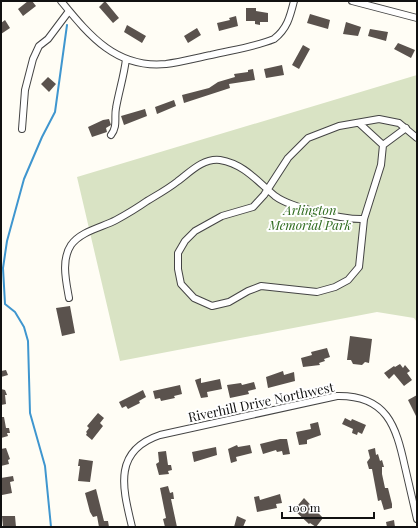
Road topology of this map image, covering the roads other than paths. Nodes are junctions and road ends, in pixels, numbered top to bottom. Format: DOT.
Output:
graph roads {
  1 [pos="61,1"];
  2 [pos="294,1"];
  3 [pos="352,1"];
  4 [pos="69,10"];
  5 [pos="417,18"];
  6 [pos="126,58"];
  7 [pos="359,123"];
  8 [pos="406,128"];
  9 [pos="22,129"];
  10 [pos="111,134"];
  11 [pos="417,138"];
  12 [pos="383,145"];
  13 [pos="268,190"];
  14 [pos="364,219"];
  15 [pos="69,298"];
  16 [pos="417,519"];
  17 [pos="132,527"];
  1 -- 4 [label="street"];
  2 -- 6 [label="street"];
  3 -- 5 [label="street"];
  4 -- 6 [label="street"];
  4 -- 9 [label="street"];
  6 -- 10 [label="street"];
  7 -- 8 [label="street"];
  7 -- 12 [label="street"];
  7 -- 13 [label="street"];
  8 -- 11 [label="street"];
  8 -- 12 [label="street"];
  12 -- 14 [label="street"];
  13 -- 14 [label="street"];
  13 -- 14 [label="street"];
  13 -- 15 [label="street"];
  16 -- 17 [label="street, Riverhill Drive Northwest"];
}
